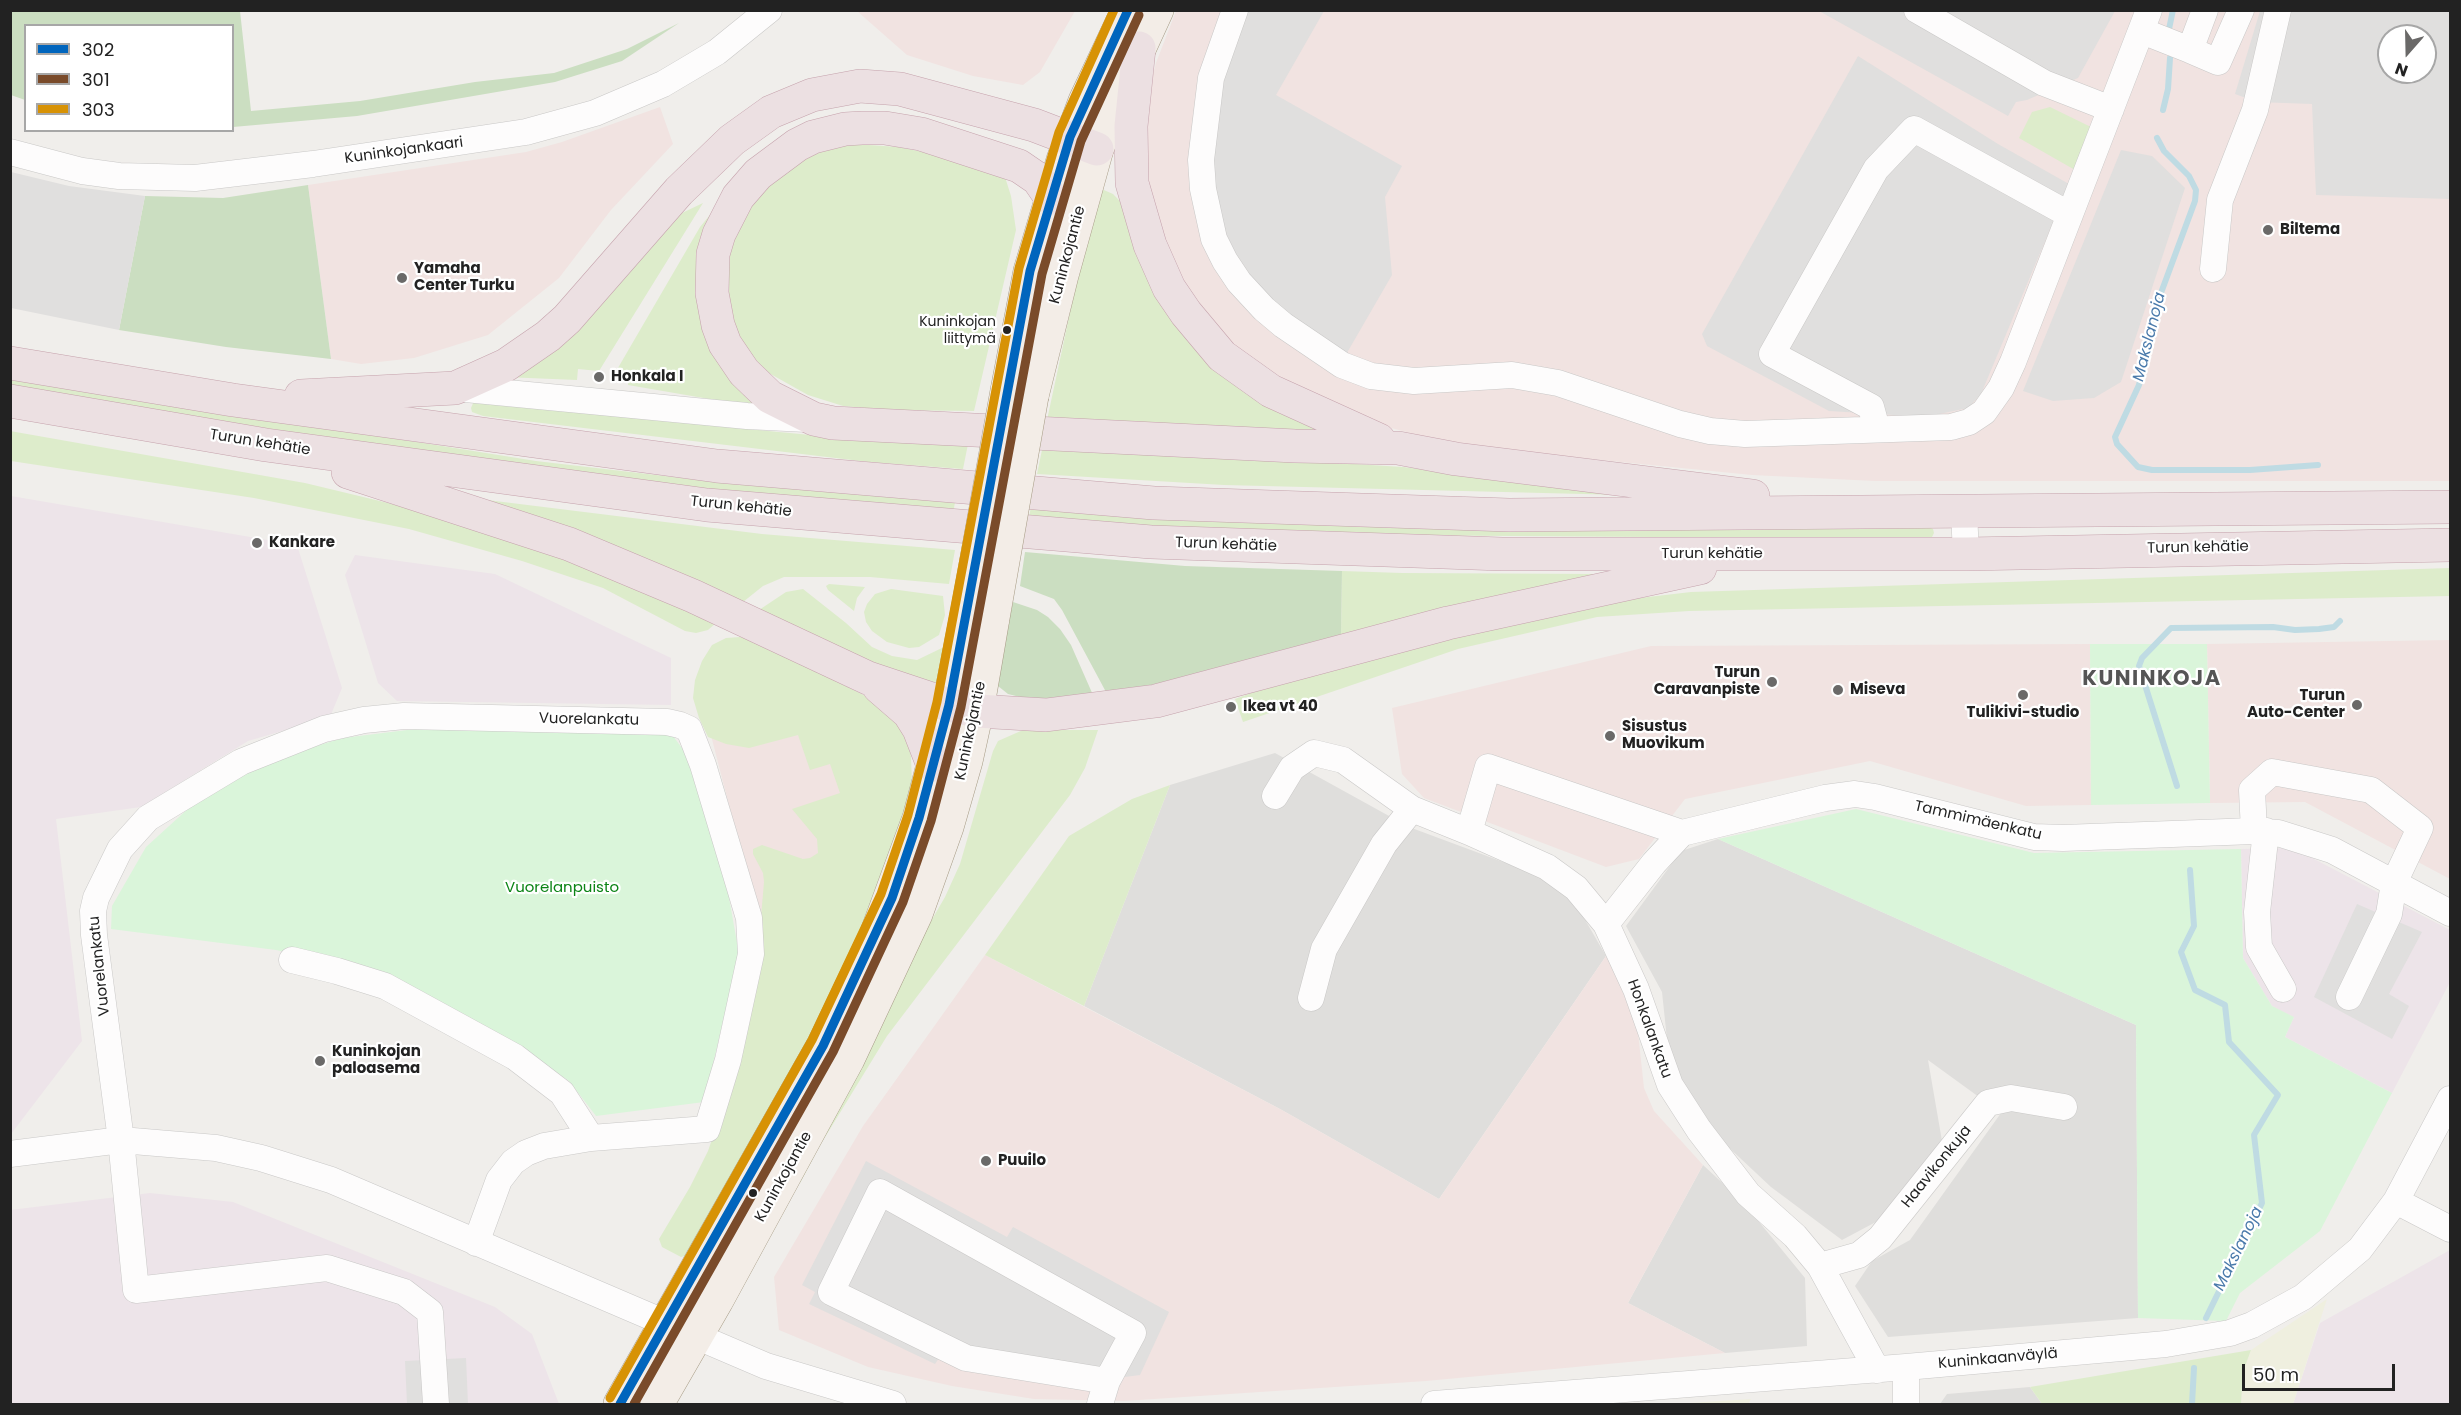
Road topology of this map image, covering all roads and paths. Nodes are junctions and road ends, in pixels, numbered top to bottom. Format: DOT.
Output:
graph roads {
  1 [pos="769,10"];
  2 [pos="1128,10"];
  3 [pos="1157,10"];
  4 [pos="1235,10"];
  5 [pos="1917,10"];
  6 [pos="2205,10"];
  7 [pos="2241,10"];
  8 [pos="2278,10"];
  9 [pos="2146,21"];
  10 [pos="1139,48"];
  11 [pos="2190,50"];
  12 [pos="2111,109"];
  13 [pos="10,152"];
  14 [pos="1081,153"];
  15 [pos="1132,183"];
  16 [pos="1051,198"];
  17 [pos="2070,215"];
  18 [pos="2213,269"];
  19 [pos="10,363"];
  20 [pos="455,388"];
  21 [pos="1020,394"];
  22 [pos="233,400"];
  23 [pos="10,401"];
  24 [pos="814,419"];
  25 [pos="1877,429"];
  26 [pos="266,445"];
  27 [pos="1398,448"];
  28 [pos="2451,507"];
  29 [pos="1868,512"];
  30 [pos="1964,512"];
  31 [pos="2451,544"];
  32 [pos="1761,554"];
  33 [pos="1966,554"];
  34 [pos="868,678"];
  35 [pos="963,708"];
  36 [pos="933,765"];
  37 [pos="1275,796"];
  38 [pos="1412,809"];
  39 [pos="2260,831"];
  40 [pos="1469,832"];
  41 [pos="1682,833"];
  42 [pos="2394,884"];
  43 [pos="2451,913"];
  44 [pos="1606,924"];
  45 [pos="291,960"];
  46 [pos="2283,989"];
  47 [pos="2349,997"];
  48 [pos="1311,998"];
  49 [pos="2451,1099"];
  50 [pos="2064,1107"];
  51 [pos="591,1138"];
  52 [pos="121,1140"];
  53 [pos="10,1154"];
  54 [pos="2396,1201"];
  55 [pos="2451,1229"];
  56 [pos="476,1243"];
  57 [pos="1820,1266"];
  58 [pos="664,1324"];
  59 [pos="696,1337"];
  60 [pos="1906,1367"];
  61 [pos="1877,1370"];
  62 [pos="1104,1393"];
  63 [pos="436,1404"];
  64 [pos="620,1404"];
  65 [pos="657,1404"];
  66 [pos="893,1404"];
  67 [pos="1434,1404"];
  68 [pos="1906,1404"];
  1 -- 13 [label="street, Kuninkojankaari"];
  2 -- 14 [label="main road, Kuninkojantie"];
  3 -- 10 [label="main road, Kuninkojantie"];
  4 -- 25 [label="street"];
  5 -- 12 [label="street"];
  6 -- 11 [label="street"];
  7 -- 11 [label="street"];
  8 -- 18 [label="street"];
  9 -- 11 [label="street"];
  9 -- 12 [label="street"];
  10 -- 14 [label="main road, Kuninkojantie"];
  10 -- 15 [label="highway"];
  12 -- 17 [label="street"];
  14 -- 15 [label="street"];
  14 -- 16 [label="main road, Kuninkojantie"];
  14 -- 20 [label="highway"];
  14 -- 21 [label="main road, Kuninkojantie"];
  15 -- 27 [label="highway"];
  16 -- 21 [label="main road, Kuninkojantie"];
  16 -- 24 [label="highway"];
  17 -- 25 [label="street"];
  17 -- 25 [label="street"];
  19 -- 22 [label="highway"];
  20 -- 22 [label="highway"];
  20 -- 24 [label="street"];
  21 -- 35 [label="main road, Kuninkojantie, bridge"];
  22 -- 29 [label="highway"];
  23 -- 26 [label="highway, Turun kehätie"];
  24 -- 27 [label="highway"];
  26 -- 32 [label="highway, Turun kehätie"];
  26 -- 34 [label="highway"];
  27 -- 29 [label="highway"];
  28 -- 30 [label="highway"];
  29 -- 30 [label="highway"];
  30 -- 33 [label="street"];
  31 -- 33 [label="highway, Turun kehätie"];
  32 -- 33 [label="highway, Turun kehätie"];
  32 -- 35 [label="highway"];
  34 -- 35 [label="highway"];
  34 -- 36 [label="highway"];
  35 -- 36 [label="main road, Kuninkojantie"];
  35 -- 59 [label="main road, Kuninkojantie"];
  36 -- 58 [label="main road, Kuninkojantie"];
  37 -- 38 [label="street, Honkalankatu"];
  38 -- 40 [label="street, Honkalankatu"];
  38 -- 48 [label="street"];
  39 -- 41 [label="street, Tammimäenkatu"];
  39 -- 42 [label="street, Tammimäenkatu"];
  39 -- 42 [label="street"];
  39 -- 46 [label="street"];
  40 -- 41 [label="street"];
  40 -- 44 [label="street, Honkalankatu"];
  41 -- 44 [label="street"];
  42 -- 43 [label="street, Tammimäenkatu"];
  42 -- 47 [label="street"];
  44 -- 57 [label="street, Honkalankatu"];
  45 -- 51 [label="street"];
  49 -- 54 [label="street, Kuninkaanväylä"];
  50 -- 57 [label="street, Haavikonkuja"];
  51 -- 52 [label="street, Vuorelankatu"];
  51 -- 56 [label="street, Vuorelankatu"];
  52 -- 53 [label="street"];
  52 -- 56 [label="street"];
  52 -- 63 [label="street"];
  54 -- 55 [label="street"];
  54 -- 60 [label="street, Kuninkaanväylä"];
  56 -- 58 [label="street"];
  57 -- 61 [label="street, Honkalankatu"];
  58 -- 59 [label="street"];
  58 -- 64 [label="main road, Kuninkojantie"];
  59 -- 65 [label="main road, Kuninkojantie"];
  59 -- 66 [label="street"];
  60 -- 61 [label="street, Kuninkaanväylä"];
  60 -- 68 [label="street"];
  61 -- 67 [label="street, Kuninkaanväylä"];
  62 -- 62 [label="street"];
}
